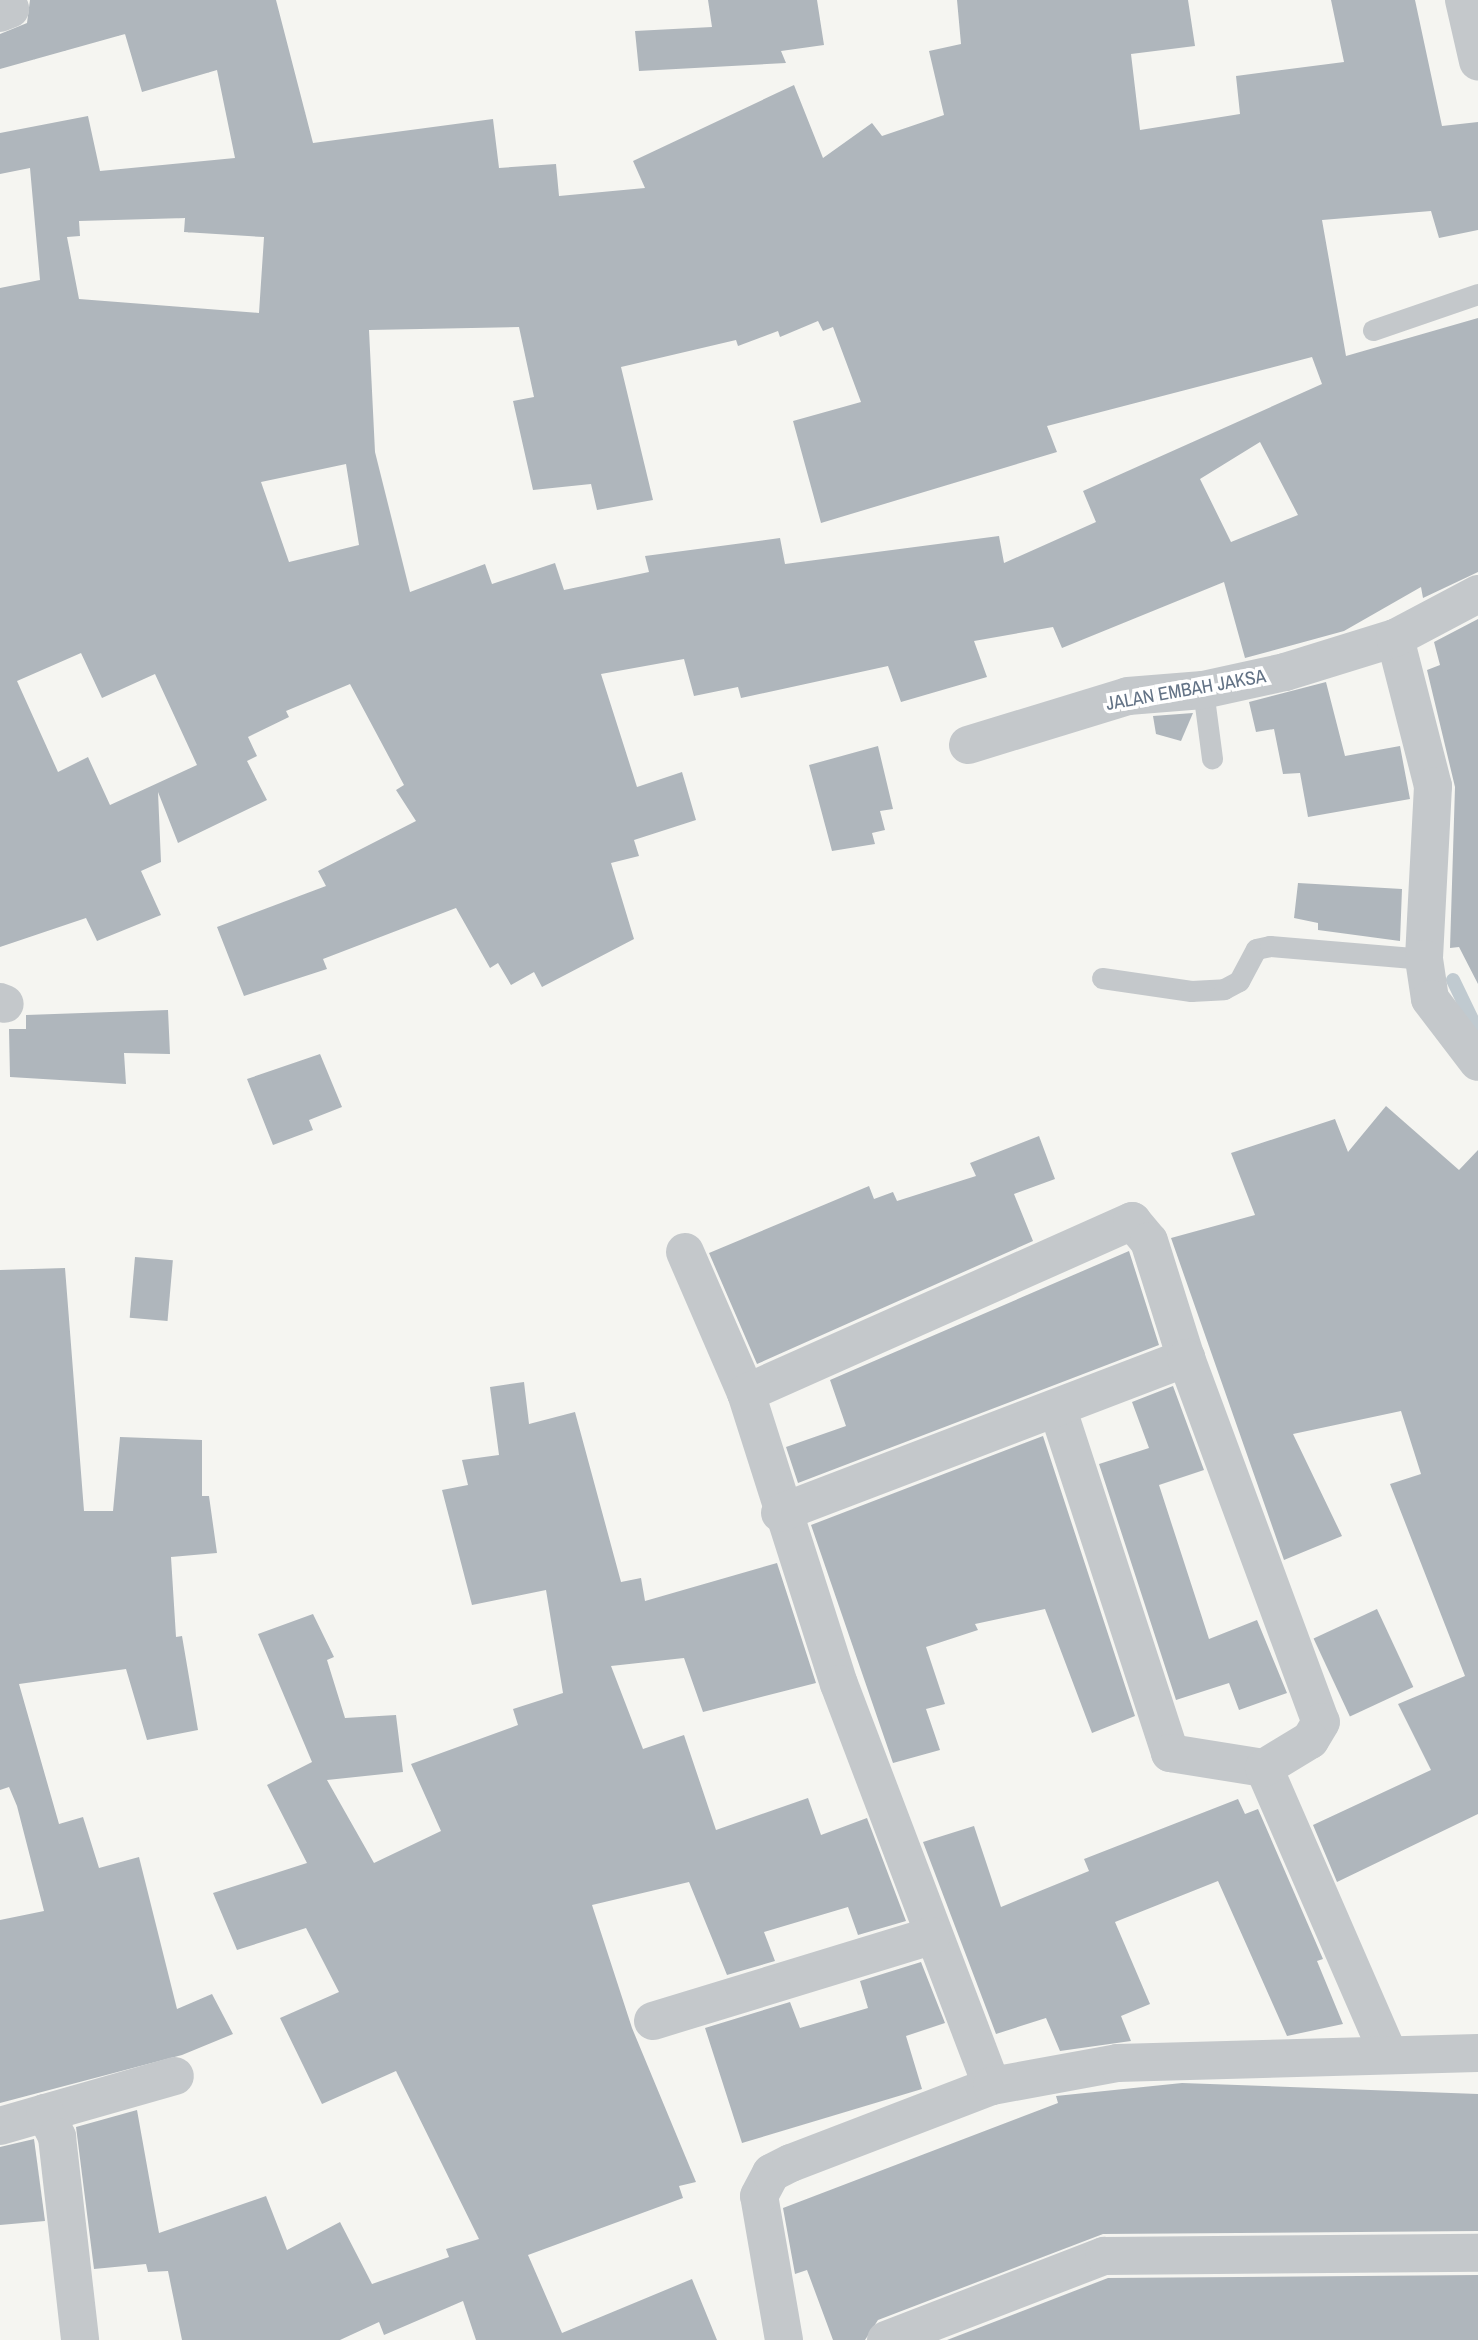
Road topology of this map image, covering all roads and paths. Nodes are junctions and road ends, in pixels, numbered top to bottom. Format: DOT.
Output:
graph roads {
  1 [pos="1464,0"];
  2 [pos="1478,61"];
  3 [pos="1478,294"];
  4 [pos="1373,330"];
  5 [pos="1478,594"];
  6 [pos="1395,638"];
  7 [pos="1203,690"];
  8 [pos="968,745"];
  9 [pos="1212,758"];
  10 [pos="1424,958"];
  11 [pos="1102,978"];
  12 [pos="1478,1062"];
  13 [pos="685,1252"];
  14 [pos="1186,1358"];
  15 [pos="746,1393"];
  16 [pos="1058,1410"];
  17 [pos="780,1513"];
  18 [pos="1264,1768"];
  19 [pos="931,1936"];
  20 [pos="653,2021"];
  21 [pos="1387,2051"];
  22 [pos="1478,2053"];
  23 [pos="175,2076"];
  24 [pos="992,2086"];
  25 [pos="45,2113"];
  26 [pos="0,2126"];
  27 [pos="1478,2253"];
  28 [pos="80,2340"];
  29 [pos="785,2340"];
  30 [pos="886,2340"];
  1 -- 2 [label="street"];
  3 -- 4 [label="lane"];
  5 -- 6 [label="street, JALAN EMBAH JAKSA"];
  6 -- 7 [label="street, JALAN EMBAH JAKSA"];
  6 -- 10 [label="street"];
  7 -- 8 [label="street, JALAN EMBAH JAKSA"];
  7 -- 9 [label="lane"];
  10 -- 11 [label="lane"];
  10 -- 12 [label="street"];
  13 -- 15 [label="street"];
  14 -- 15 [label="street"];
  14 -- 16 [label="street"];
  14 -- 18 [label="street"];
  15 -- 17 [label="street"];
  16 -- 17 [label="street"];
  16 -- 18 [label="street"];
  17 -- 19 [label="street"];
  18 -- 21 [label="street"];
  19 -- 20 [label="street"];
  19 -- 24 [label="street"];
  21 -- 22 [label="street"];
  21 -- 24 [label="street"];
  23 -- 25 [label="street"];
  24 -- 29 [label="street"];
  25 -- 26 [label="street"];
  25 -- 28 [label="street"];
  27 -- 30 [label="street"];
}
